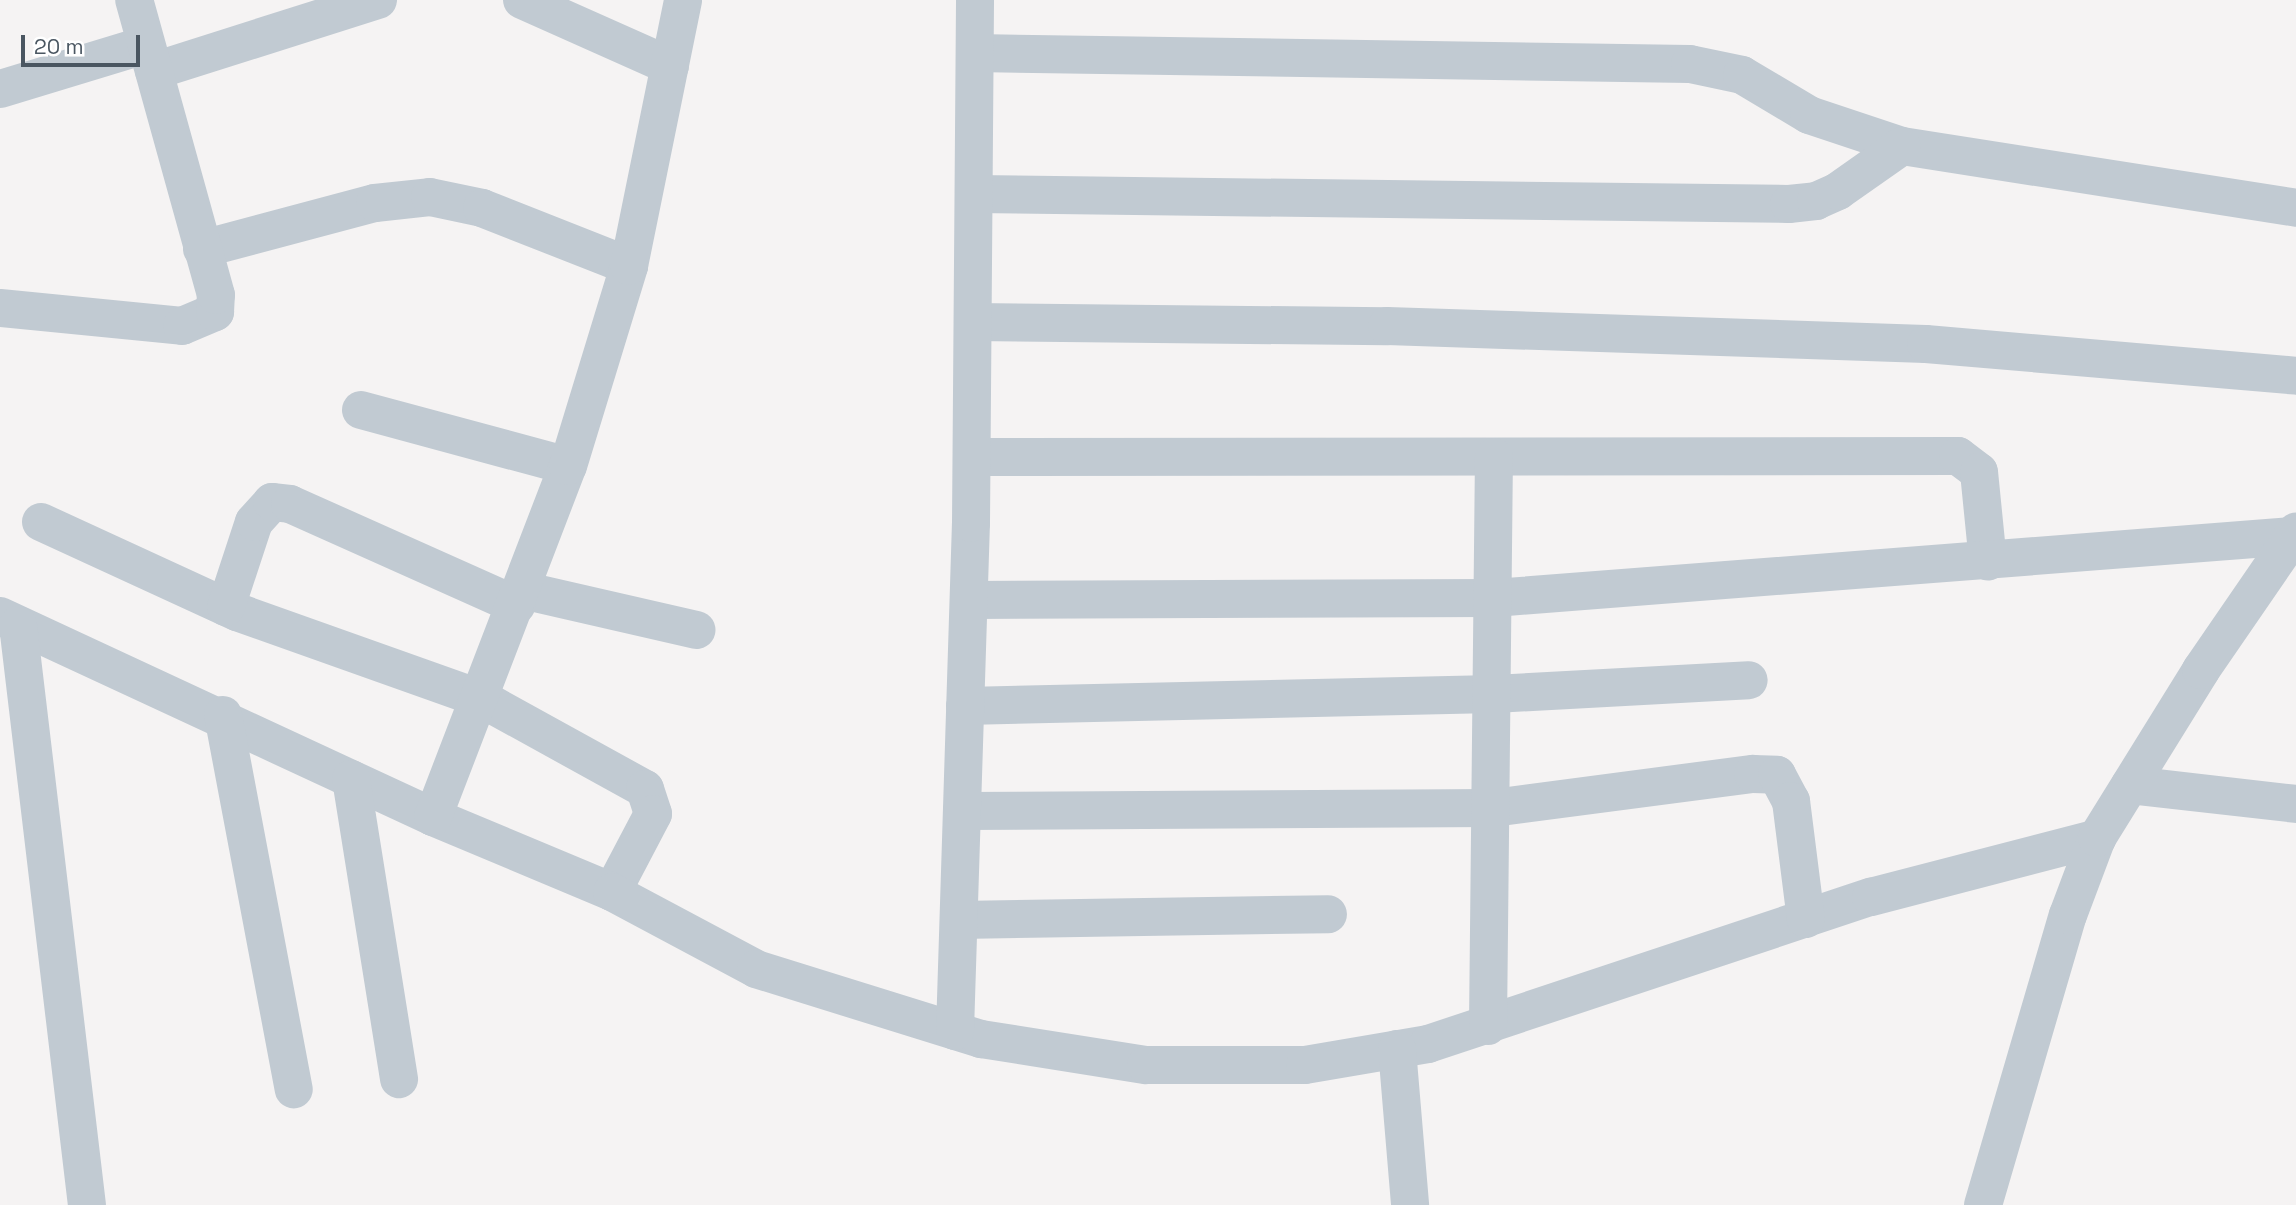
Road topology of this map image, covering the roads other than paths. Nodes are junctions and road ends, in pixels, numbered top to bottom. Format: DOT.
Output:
graph roads {
  1 [pos="134,0"];
  2 [pos="378,0"];
  3 [pos="522,0"];
  4 [pos="683,0"];
  5 [pos="975,0"];
  6 [pos="975,53"];
  7 [pos="149,58"];
  8 [pos="670,66"];
  9 [pos="0,89"];
  10 [pos="1902,146"];
  11 [pos="974,194"];
  12 [pos="2296,208"];
  13 [pos="202,249"];
  14 [pos="629,266"];
  15 [pos="0,308"];
  16 [pos="973,322"];
  17 [pos="2296,376"];
  18 [pos="361,410"];
  19 [pos="972,457"];
  20 [pos="1494,457"];
  21 [pos="568,466"];
  22 [pos="41,522"];
  23 [pos="2293,541"];
  24 [pos="1988,562"];
  25 [pos="519,597"];
  26 [pos="1494,598"];
  27 [pos="969,600"];
  28 [pos="226,607"];
  29 [pos="9,620"];
  30 [pos="696,630"];
  31 [pos="1749,680"];
  32 [pos="1494,694"];
  33 [pos="482,699"];
  34 [pos="965,706"];
  35 [pos="223,715"];
  36 [pos="351,779"];
  37 [pos="2130,785"];
  38 [pos="2296,804"];
  39 [pos="1493,808"];
  40 [pos="962,811"];
  41 [pos="433,817"];
  42 [pos="2097,838"];
  43 [pos="612,892"];
  44 [pos="1328,914"];
  45 [pos="1806,919"];
  46 [pos="959,920"];
  47 [pos="1488,1026"];
  48 [pos="955,1031"];
  49 [pos="1396,1049"];
  50 [pos="399,1079"];
  51 [pos="294,1089"];
  52 [pos="87,1205"];
  53 [pos="1410,1205"];
  54 [pos="1983,1205"];
  1 -- 7 [label="street"];
  2 -- 7 [label="street"];
  3 -- 8 [label="street"];
  4 -- 8 [label="street"];
  5 -- 6 [label="street"];
  6 -- 10 [label="street"];
  6 -- 11 [label="street"];
  7 -- 9 [label="street"];
  7 -- 13 [label="street"];
  8 -- 14 [label="street"];
  10 -- 11 [label="street"];
  10 -- 12 [label="street"];
  11 -- 16 [label="street"];
  13 -- 14 [label="street"];
  13 -- 15 [label="street"];
  14 -- 21 [label="street"];
  16 -- 17 [label="street"];
  16 -- 19 [label="street"];
  18 -- 21 [label="street"];
  19 -- 20 [label="street"];
  19 -- 27 [label="street"];
  20 -- 24 [label="street"];
  20 -- 26 [label="street"];
  21 -- 25 [label="street"];
  22 -- 28 [label="street"];
  23 -- 24 [label="street"];
  23 -- 37 [label="street"];
  24 -- 26 [label="street"];
  25 -- 28 [label="street"];
  25 -- 30 [label="street"];
  25 -- 33 [label="street"];
  26 -- 27 [label="street"];
  26 -- 32 [label="street"];
  27 -- 34 [label="street"];
  28 -- 33 [label="street"];
  29 -- 35 [label="street"];
  29 -- 52 [label="street"];
  31 -- 32 [label="street"];
  32 -- 34 [label="street"];
  32 -- 39 [label="street"];
  33 -- 41 [label="street"];
  33 -- 43 [label="street"];
  34 -- 40 [label="street"];
  35 -- 36 [label="street"];
  35 -- 51 [label="street"];
  36 -- 41 [label="street"];
  36 -- 50 [label="street"];
  37 -- 38 [label="street"];
  37 -- 42 [label="street"];
  39 -- 40 [label="street"];
  39 -- 45 [label="street"];
  39 -- 47 [label="street"];
  40 -- 46 [label="street"];
  41 -- 43 [label="street"];
  42 -- 45 [label="street"];
  42 -- 54 [label="street"];
  43 -- 48 [label="street"];
  44 -- 46 [label="street"];
  45 -- 47 [label="street"];
  46 -- 48 [label="street"];
  47 -- 49 [label="street"];
  48 -- 49 [label="street"];
  49 -- 53 [label="street"];
}
